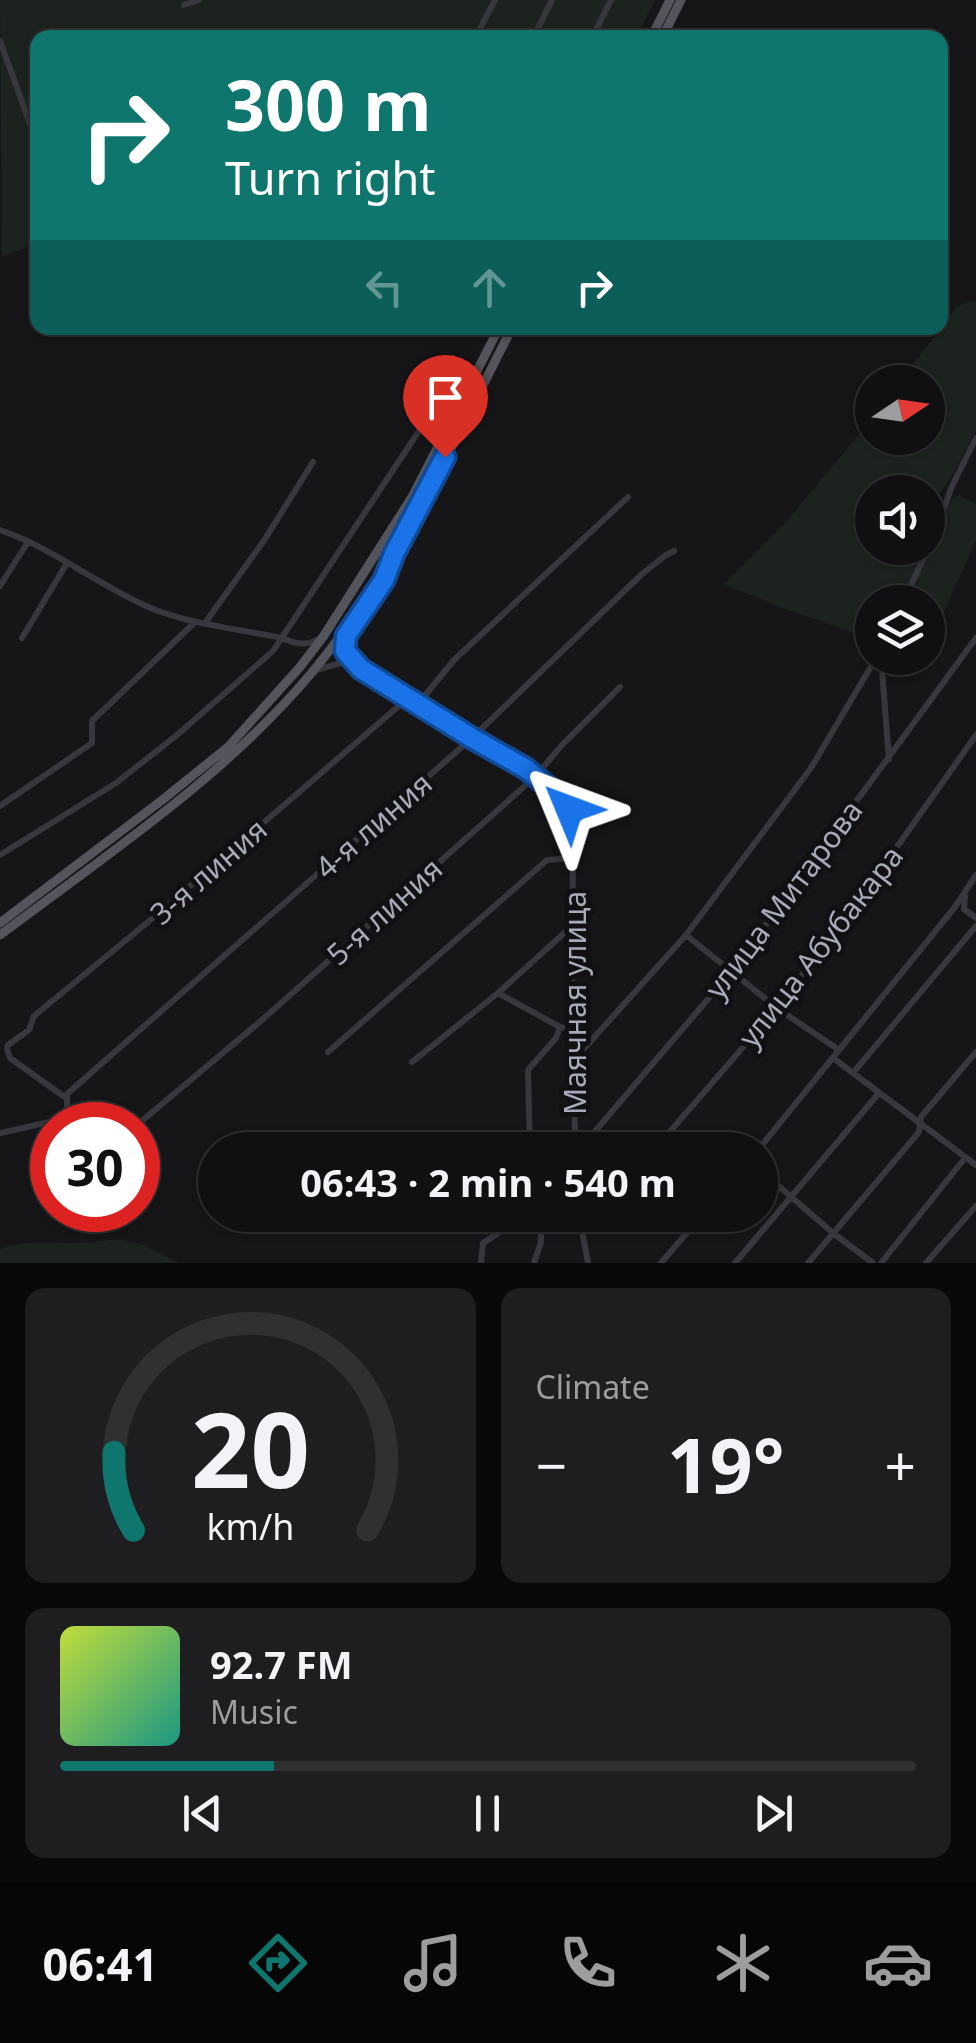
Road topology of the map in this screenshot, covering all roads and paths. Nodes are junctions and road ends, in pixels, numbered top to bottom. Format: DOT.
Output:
graph roads {
  1 [pos="198,0"];
  2 [pos="495,0"];
  3 [pos="552,0"];
  4 [pos="611,0"];
  5 [pos="670,0"];
  6 [pos="682,0"];
  7 [pos="184,5"];
  8 [pos="478,30"];
  9 [pos="536,30"];
  10 [pos="596,30"];
  11 [pos="655,30"];
  12 [pos="666,30"];
  13 [pos="0,41"];
  14 [pos="30,124"];
  15 [pos="495,335"];
  16 [pos="508,335"];
  17 [pos="419,431"];
  18 [pos="976,438"];
  19 [pos="313,462"];
  20 [pos="628,497"];
  21 [pos="0,530"];
  22 [pos="28,542"];
  23 [pos="674,551"];
  24 [pos="394,554"];
  25 [pos="67,563"];
  26 [pos="911,585"];
  27 [pos="0,586"];
  28 [pos="200,622"];
  29 [pos="323,636"];
  30 [pos="22,638"];
  31 [pos="282,638"];
  32 [pos="976,638"];
  33 [pos="292,643"];
  34 [pos="300,667"];
  35 [pos="361,669"];
  36 [pos="311,674"];
  37 [pos="868,675"];
  38 [pos="880,675"];
  39 [pos="620,687"];
  40 [pos="408,698"];
  41 [pos="418,704"];
  42 [pos="976,735"];
  43 [pos="472,738"];
  44 [pos="889,759"];
  45 [pos="536,776"];
  46 [pos="0,806"];
  47 [pos="0,855"];
  48 [pos="573,858"];
  49 [pos="976,875"];
  50 [pos="970,884"];
  51 [pos="976,922"];
  52 [pos="0,923"];
  53 [pos="574,924"];
  54 [pos="0,935"];
  55 [pos="686,935"];
  56 [pos="732,971"];
  57 [pos="498,993"];
  58 [pos="776,1008"];
  59 [pos="560,1027"];
  60 [pos="572,1029"];
  61 [pos="839,1050"];
  62 [pos="328,1052"];
  63 [pos="976,1052"];
  64 [pos="833,1058"];
  65 [pos="412,1062"];
  66 [pos="572,1062"];
  67 [pos="853,1072"];
  68 [pos="878,1092"];
  69 [pos="67,1096"];
  70 [pos="160,1105"];
  71 [pos="921,1125"];
  72 [pos="531,1132"];
  73 [pos="577,1132"];
  74 [pos="593,1132"];
  75 [pos="669,1132"];
  76 [pos="773,1132"];
  77 [pos="0,1133"];
  78 [pos="965,1158"];
  79 [pos="976,1166"];
  80 [pos="778,1186"];
  81 [pos="791,1197"];
  82 [pos="976,1206"];
  83 [pos="500,1232"];
  84 [pos="541,1232"];
  85 [pos="582,1232"];
  86 [pos="687,1232"];
  87 [pos="833,1233"];
  88 [pos="482,1263"];
  89 [pos="534,1263"];
  90 [pos="588,1263"];
  91 [pos="660,1263"];
  92 [pos="735,1263"];
  93 [pos="808,1263"];
  94 [pos="874,1263"];
  95 [pos="881,1263"];
  96 [pos="926,1263"];
  1 -- 7 [label="street"];
  2 -- 8 [label="street"];
  3 -- 9 [label="street"];
  4 -- 10 [label="street"];
  5 -- 11 [label="main road"];
  6 -- 12 [label="main road"];
  13 -- 14 [label="street"];
  15 -- 29 [label="main road"];
  16 -- 24 [label="main road"];
  17 -- 31 [label="street"];
  18 -- 26 [label="street"];
  19 -- 28 [label="street"];
  20 -- 41 [label="street"];
  21 -- 22 [label="street"];
  22 -- 25 [label="street"];
  22 -- 27 [label="street"];
  23 -- 43 [label="street, 4-я линия"];
  24 -- 35 [label="street"];
  24 -- 36 [label="main road"];
  25 -- 28 [label="street"];
  25 -- 30 [label="street"];
  28 -- 31 [label="street"];
  28 -- 46 [label="street"];
  29 -- 33 [label="street"];
  29 -- 34 [label="main road"];
  31 -- 33 [label="street"];
  31 -- 47 [label="street"];
  32 -- 44 [label="street, улица Митарова"];
  33 -- 34 [label="street"];
  34 -- 52 [label="main road"];
  35 -- 36 [label="street"];
  35 -- 40 [label="street, Маячная улица"];
  36 -- 54 [label="main road"];
  37 -- 55 [label="street"];
  38 -- 44 [label="street"];
  39 -- 45 [label="street, 5-я линия"];
  40 -- 41 [label="street, Маячная улица"];
  40 -- 69 [label="street, 3-я линия"];
  41 -- 43 [label="street, Маячная улица"];
  42 -- 58 [label="street, улица Абубакара"];
  43 -- 45 [label="street, Маячная улица"];
  43 -- 69 [label="street, 4-я линия"];
  44 -- 56 [label="street, улица Митарова"];
  45 -- 48 [label="street, Маячная улица"];
  45 -- 70 [label="street, 5-я линия"];
  48 -- 53 [label="street, Маячная улица"];
  48 -- 62 [label="street"];
  49 -- 50 [label="street"];
  50 -- 51 [label="street"];
  50 -- 61 [label="street"];
  51 -- 67 [label="street"];
  53 -- 57 [label="street"];
  53 -- 60 [label="street, Маячная улица"];
  55 -- 56 [label="street"];
  55 -- 66 [label="street"];
  56 -- 58 [label="street"];
  56 -- 74 [label="street, улица Митарова"];
  57 -- 59 [label="street"];
  57 -- 65 [label="street"];
  58 -- 61 [label="street"];
  58 -- 75 [label="street, улица Абубакара"];
  59 -- 60 [label="street"];
  59 -- 72 [label="street"];
  60 -- 66 [label="street, Маячная улица"];
  61 -- 64 [label="street"];
  63 -- 71 [label="street"];
  64 -- 67 [label="street"];
  64 -- 76 [label="street"];
  66 -- 73 [label="street, Маячная улица"];
  67 -- 68 [label="street"];
  68 -- 71 [label="street"];
  68 -- 81 [label="street"];
  69 -- 77 [label="street, 4-я линия"];
  71 -- 78 [label="street"];
  71 -- 87 [label="street"];
  78 -- 79 [label="street"];
  78 -- 95 [label="street"];
  80 -- 81 [label="street"];
  81 -- 87 [label="street"];
  81 -- 92 [label="street"];
  82 -- 96 [label="street"];
  83 -- 88 [label="street"];
  84 -- 89 [label="street"];
  85 -- 90 [label="street"];
  86 -- 91 [label="street"];
  87 -- 93 [label="street"];
  87 -- 94 [label="street"];
}
